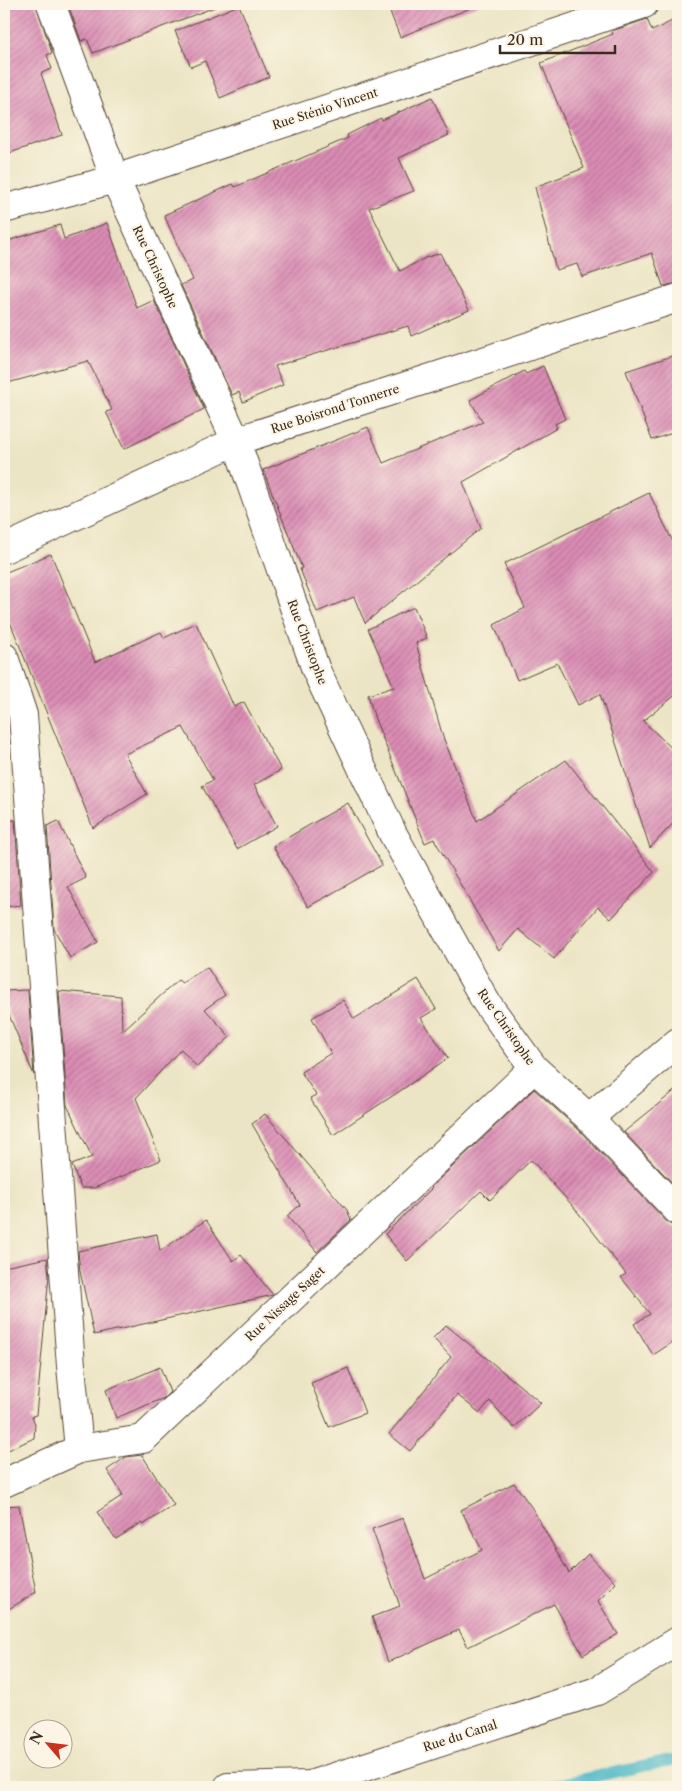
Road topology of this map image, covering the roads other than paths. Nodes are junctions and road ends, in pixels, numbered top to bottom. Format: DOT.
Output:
graph roads {
  1 [pos="52,4"];
  2 [pos="644,4"];
  3 [pos="114,179"];
  4 [pos="4,209"];
  5 [pos="678,298"];
  6 [pos="236,441"];
  7 [pos="4,549"];
  8 [pos="4,657"];
  9 [pos="678,1042"];
  10 [pos="534,1068"];
  11 [pos="589,1118"];
  12 [pos="678,1211"];
  13 [pos="80,1449"];
  14 [pos="4,1483"];
  15 [pos="678,1641"];
  16 [pos="228,1787"];
  1 -- 3 [label="street, Rue Christophe"];
  2 -- 3 [label="street, Rue Sténio Vincent"];
  3 -- 4 [label="street, Rue Sténio Vincent"];
  3 -- 6 [label="street, Rue Christophe"];
  5 -- 6 [label="street, Rue Boisrond Tonnerre"];
  6 -- 7 [label="street, Rue Boisrond Tonnerre"];
  6 -- 10 [label="street, Rue Christophe"];
  8 -- 13 [label="street"];
  9 -- 11 [label="street"];
  10 -- 11 [label="street, Rue Christophe"];
  10 -- 13 [label="street, Rue Nissage Saget"];
  11 -- 12 [label="street, Rue Christophe"];
  13 -- 14 [label="street, Rue Nissage Saget"];
  15 -- 16 [label="street, Rue du Canal"];
}
